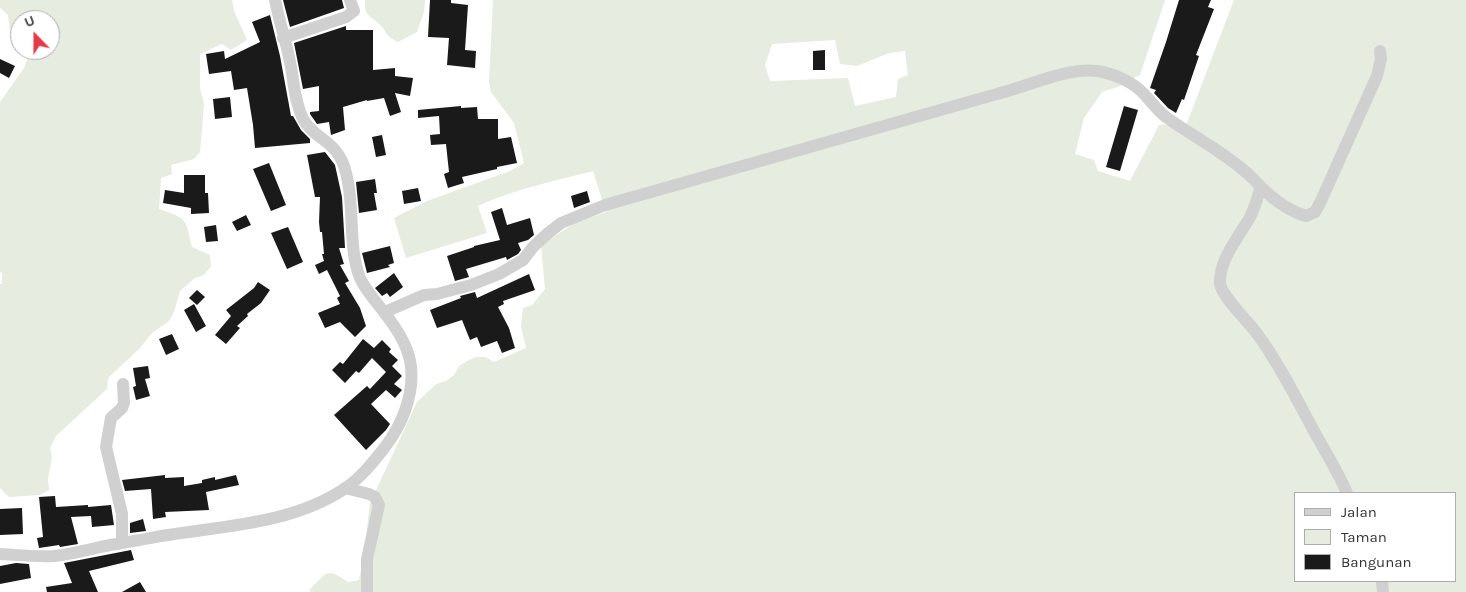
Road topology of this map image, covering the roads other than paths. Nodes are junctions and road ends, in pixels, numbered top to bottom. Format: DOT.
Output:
graph roads {
  1 [pos="274,0"];
  2 [pos="350,0"];
  3 [pos="283,38"];
  4 [pos="1380,51"];
  5 [pos="1261,187"];
  6 [pos="385,312"];
  7 [pos="123,384"];
  8 [pos="345,488"];
  9 [pos="1347,492"];
  10 [pos="122,543"];
  11 [pos="0,554"];
  12 [pos="367,592"];
  1 -- 3 [label="street"];
  2 -- 3 [label="street"];
  3 -- 6 [label="street"];
  4 -- 5 [label="street"];
  5 -- 6 [label="street"];
  5 -- 9 [label="street"];
  6 -- 8 [label="street"];
  7 -- 10 [label="street"];
  8 -- 10 [label="street"];
  8 -- 12 [label="street"];
  10 -- 11 [label="street"];
}
